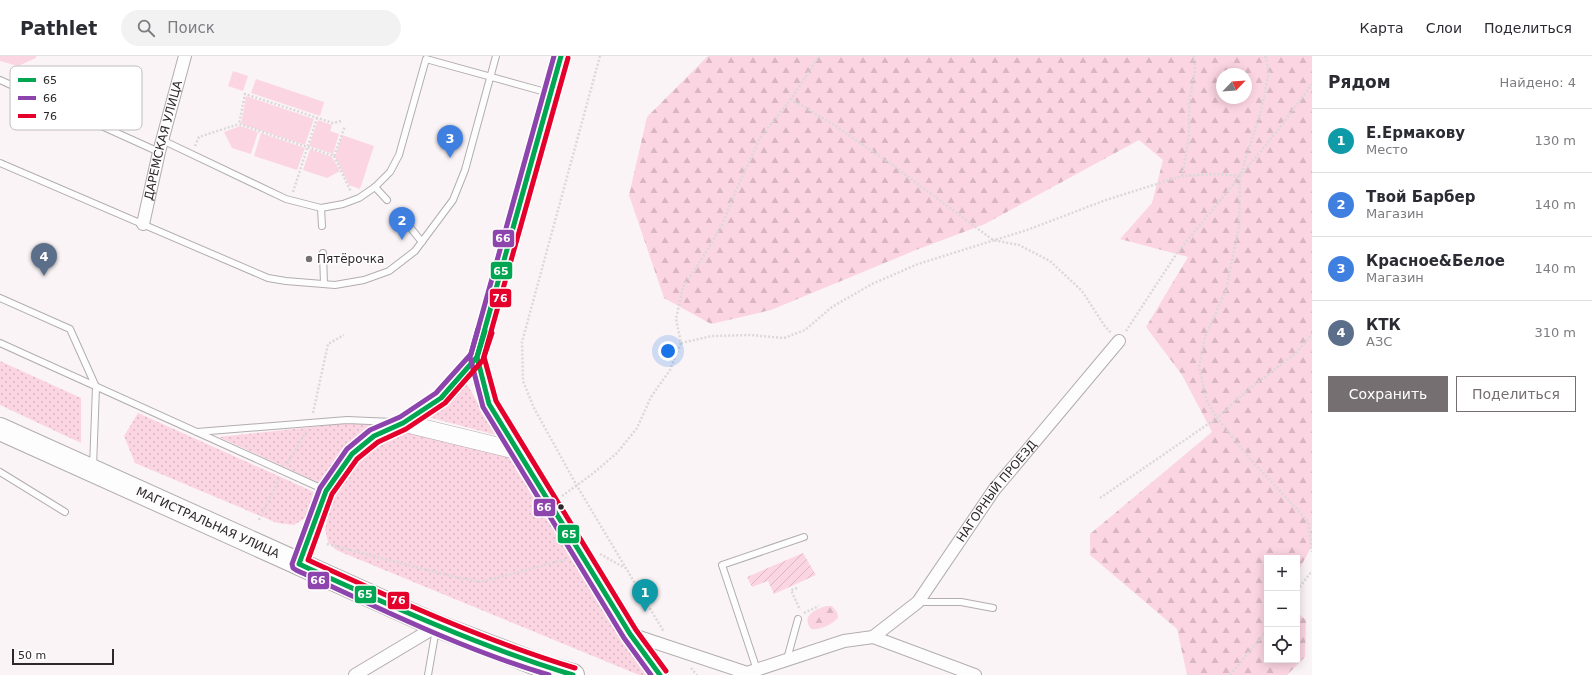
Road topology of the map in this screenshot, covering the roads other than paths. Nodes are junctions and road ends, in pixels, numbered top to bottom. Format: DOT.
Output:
graph roads {
  1 [pos="185,56"];
  2 [pos="496,56"];
  3 [pos="561,56"];
  4 [pos="426,57"];
  5 [pos="491,77"];
  6 [pos="0,80"];
  7 [pos="10,85"];
  8 [pos="551,94"];
  9 [pos="110,130"];
  10 [pos="162,140"];
  11 [pos="159,152"];
  12 [pos="0,163"];
  13 [pos="375,187"];
  14 [pos="387,200"];
  15 [pos="321,208"];
  16 [pos="405,221"];
  17 [pos="142,224"];
  18 [pos="322,226"];
  19 [pos="422,242"];
  20 [pos="323,254"];
  21 [pos="324,284"];
  22 [pos="0,298"];
  23 [pos="1119,341"];
  24 [pos="0,343"];
  25 [pos="477,357"];
  26 [pos="96,387"];
  27 [pos="403,422"];
  28 [pos="0,429"];
  29 [pos="196,432"];
  30 [pos="518,451"];
  31 [pos="92,470"];
  32 [pos="0,472"];
  33 [pos="326,490"];
  34 [pos="65,512"];
  35 [pos="804,537"];
  36 [pos="299,564"];
  37 [pos="918,602"];
  38 [pos="993,608"];
  39 [pos="798,619"];
  40 [pos="437,626"];
  41 [pos="630,634"];
  42 [pos="873,637"];
  43 [pos="787,659"];
  44 [pos="750,672"];
  45 [pos="355,675"];
  46 [pos="428,675"];
  47 [pos="573,675"];
  48 [pos="660,675"];
  49 [pos="975,675"];
  1 -- 10 [label="street, ДАРЕМСКАЯ УЛИЦА"];
  2 -- 5 [label="lane"];
  3 -- 8 [label="main road"];
  4 -- 5 [label="lane"];
  4 -- 13 [label="lane"];
  5 -- 8 [label="lane"];
  5 -- 19 [label="lane"];
  6 -- 7 [label="lane"];
  8 -- 25 [label="main road"];
  9 -- 11 [label="lane"];
  10 -- 11 [label="street, ДАРЕМСКАЯ УЛИЦА"];
  10 -- 15 [label="lane"];
  11 -- 17 [label="street, ДАРЕМСКАЯ УЛИЦА"];
  12 -- 17 [label="lane"];
  13 -- 14 [label="lane"];
  13 -- 15 [label="lane"];
  15 -- 18 [label="lane"];
  16 -- 19 [label="lane"];
  17 -- 21 [label="lane"];
  19 -- 21 [label="lane"];
  20 -- 21 [label="lane"];
  22 -- 26 [label="lane"];
  23 -- 37 [label="street, НАГОРНЫЙ ПРОЕЗД"];
  24 -- 26 [label="lane"];
  25 -- 27 [label="main road"];
  25 -- 30 [label="main road"];
  26 -- 29 [label="lane"];
  26 -- 31 [label="lane"];
  27 -- 29 [label="lane"];
  27 -- 30 [label="main road"];
  27 -- 33 [label="main road"];
  28 -- 31 [label="highway, МАГИСТРАЛЬНАЯ УЛИЦА"];
  29 -- 33 [label="lane"];
  30 -- 41 [label="main road"];
  31 -- 36 [label="highway, МАГИСТРАЛЬНАЯ УЛИЦА"];
  32 -- 34 [label="lane"];
  33 -- 36 [label="main road"];
  35 -- 44 [label="lane"];
  36 -- 40 [label="highway, МАГИСТРАЛЬНАЯ УЛИЦА"];
  37 -- 38 [label="lane"];
  37 -- 42 [label="street, НАГОРНЫЙ ПРОЕЗД"];
  39 -- 43 [label="lane"];
  40 -- 45 [label="street"];
  40 -- 46 [label="lane"];
  40 -- 47 [label="highway, МАГИСТРАЛЬНАЯ УЛИЦА"];
  41 -- 44 [label="street"];
  41 -- 48 [label="main road"];
  42 -- 43 [label="street"];
  42 -- 49 [label="street"];
  43 -- 44 [label="street"];
}
